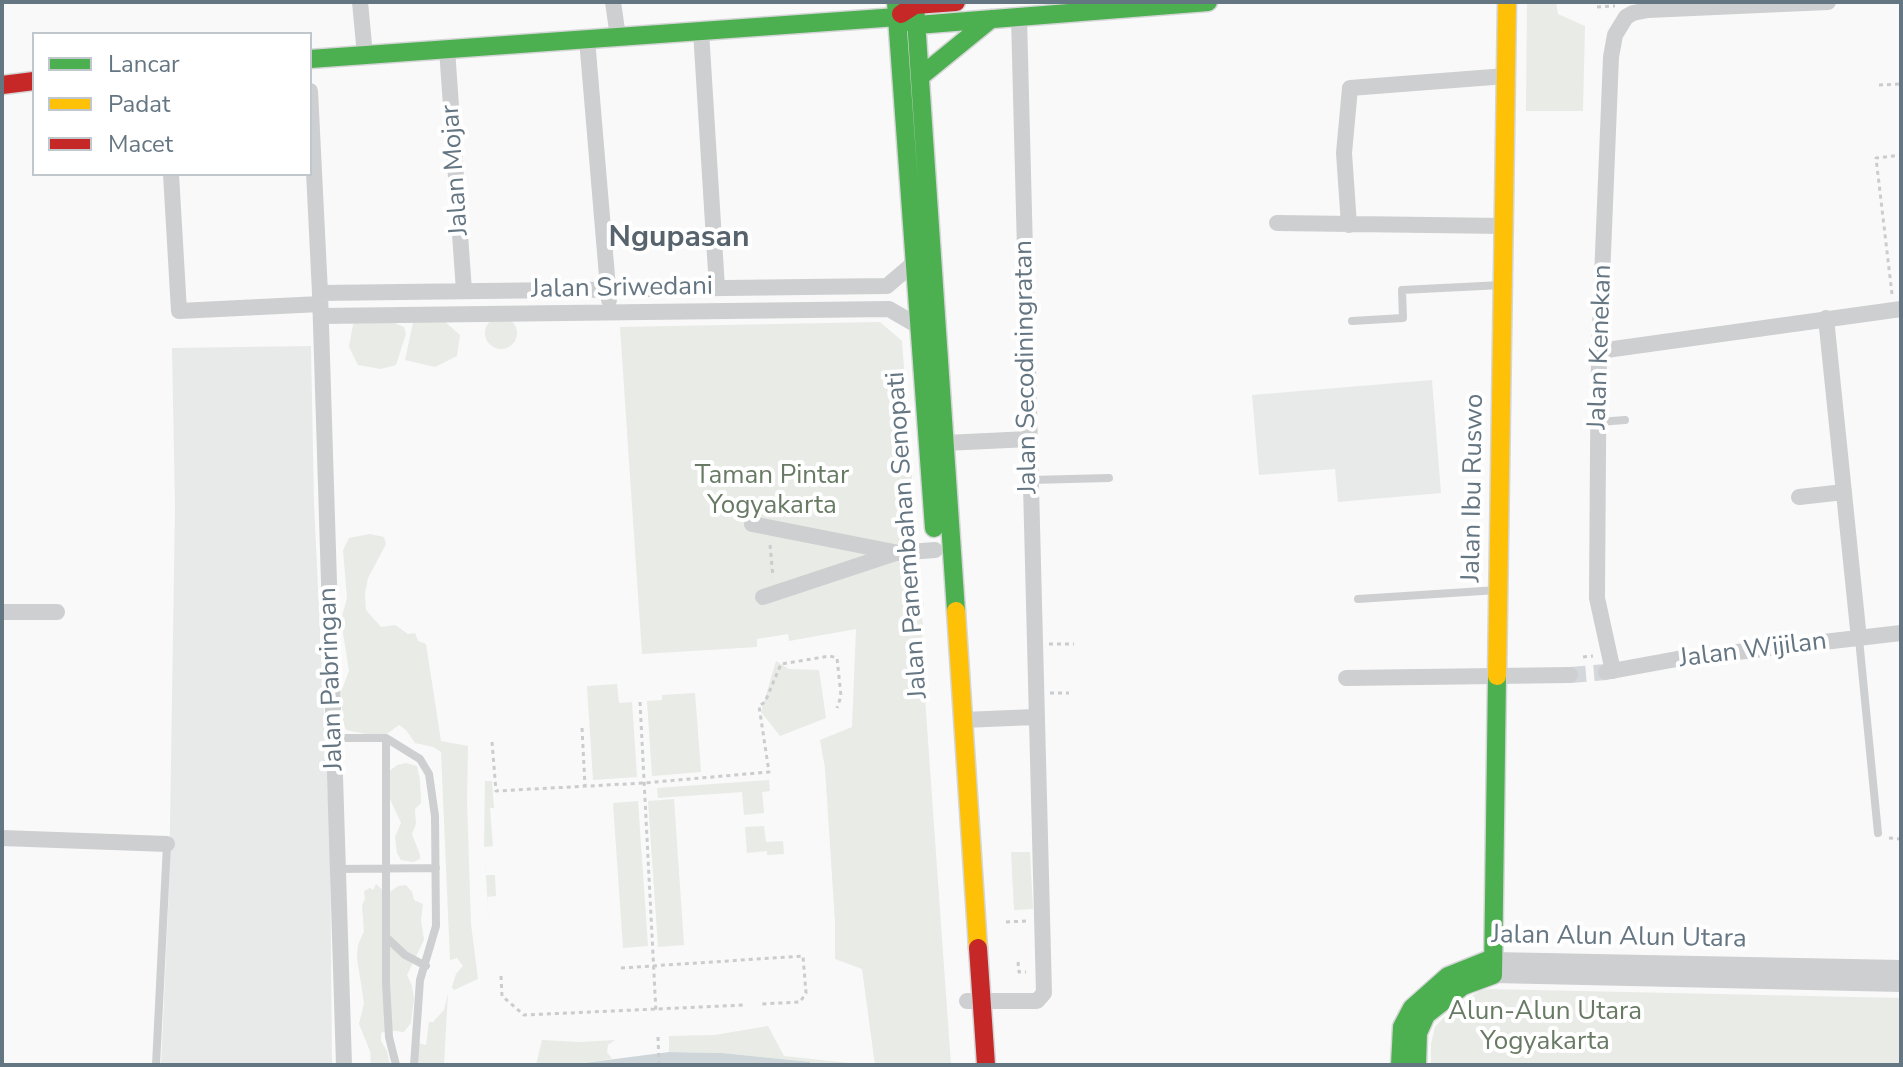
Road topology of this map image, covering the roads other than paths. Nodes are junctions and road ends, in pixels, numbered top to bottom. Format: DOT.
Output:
graph roads {
  1 [pos="360,2"];
  2 [pos="613,2"];
  3 [pos="956,2"];
  4 [pos="1208,2"];
  5 [pos="1507,2"];
  6 [pos="1828,2"];
  7 [pos="904,7"];
  8 [pos="1019,17"];
  9 [pos="991,19"];
  10 [pos="917,25"];
  11 [pos="701,31"];
  12 [pos="618,37"];
  13 [pos="587,39"];
  14 [pos="447,49"];
  15 [pos="365,55"];
  16 [pos="312,59"];
  17 [pos="921,76"];
  18 [pos="1506,76"];
  19 [pos="32,81"];
  20 [pos="2,85"];
  21 [pos="312,134"];
  22 [pos="171,176"];
  23 [pos="1277,223"];
  24 [pos="1349,225"];
  25 [pos="1504,226"];
  26 [pos="915,262"];
  27 [pos="1503,285"];
  28 [pos="887,286"];
  29 [pos="717,288"];
  30 [pos="608,290"];
  31 [pos="464,291"];
  32 [pos="491,291"];
  33 [pos="320,304"];
  34 [pos="889,309"];
  35 [pos="1897,310"];
  36 [pos="610,313"];
  37 [pos="493,314"];
  38 [pos="1826,318"];
  39 [pos="1352,321"];
  40 [pos="920,327"];
  41 [pos="1599,351"];
  42 [pos="1625,420"];
  43 [pos="1598,422"];
  44 [pos="1029,439"];
  45 [pos="945,443"];
  46 [pos="1109,478"];
  47 [pos="1030,480"];
  48 [pos="1844,492"];
  49 [pos="1799,497"];
  50 [pos="760,525"];
  51 [pos="935,550"];
  52 [pos="896,553"];
  53 [pos="1499,590"];
  54 [pos="768,595"];
  55 [pos="1358,599"];
  56 [pos="2,612"];
  57 [pos="57,612"];
  58 [pos="1901,633"];
  59 [pos="1859,639"];
  60 [pos="1609,672"];
  61 [pos="1570,675"];
  62 [pos="1497,677"];
  63 [pos="1346,678"];
  64 [pos="1035,717"];
  65 [pos="963,720"];
  66 [pos="334,738"];
  67 [pos="386,738"];
  68 [pos="1878,833"];
  69 [pos="2,838"];
  70 [pos="167,844"];
  71 [pos="388,867"];
  72 [pos="436,868"];
  73 [pos="338,869"];
  74 [pos="387,938"];
  75 [pos="426,966"];
  76 [pos="1493,968"];
  77 [pos="1901,968"];
  78 [pos="1710,972"];
  79 [pos="1901,984"];
  80 [pos="974,1001"];
  81 [pos="156,1065"];
  82 [pos="344,1065"];
  83 [pos="396,1065"];
  84 [pos="414,1065"];
  85 [pos="971,1065"];
  86 [pos="986,1065"];
  87 [pos="1400,1065"];
  88 [pos="1417,1065"];
  1 -- 15 [label="street"];
  2 -- 12 [label="street"];
  3 -- 7 [label="main road"];
  4 -- 8 [label="main road"];
  5 -- 18 [label="main road, Jalan Ibu Ruswo"];
  6 -- 41 [label="street, Jalan Kenekan"];
  7 -- 10 [label="main road, Jalan Panembahan Senopati"];
  7 -- 11 [label="main road"];
  7 -- 26 [label="main road, Jalan Panembahan Senopati"];
  8 -- 9 [label="main road"];
  8 -- 44 [label="street, Jalan Secodiningratan"];
  9 -- 10 [label="main road"];
  9 -- 17 [label="main road"];
  10 -- 17 [label="main road, Jalan Panembahan Senopati"];
  11 -- 12 [label="main road"];
  11 -- 29 [label="street"];
  12 -- 13 [label="main road"];
  13 -- 14 [label="main road"];
  13 -- 30 [label="street"];
  14 -- 15 [label="main road"];
  14 -- 31 [label="street, Jalan Mojar"];
  15 -- 16 [label="main road"];
  17 -- 45 [label="main road, Jalan Panembahan Senopati"];
  18 -- 24 [label="street"];
  18 -- 25 [label="main road, Jalan Ibu Ruswo"];
  19 -- 20 [label="main road"];
  21 -- 33 [label="street, Jalan Pabringan"];
  22 -- 33 [label="street, Jalan Sriwedani"];
  23 -- 24 [label="street"];
  24 -- 25 [label="street"];
  25 -- 27 [label="main road, Jalan Ibu Ruswo"];
  26 -- 28 [label="street"];
  26 -- 40 [label="main road, Jalan Panembahan Senopati"];
  27 -- 39 [label="lane"];
  27 -- 53 [label="main road, Jalan Ibu Ruswo"];
  28 -- 29 [label="street, Jalan Sriwedani"];
  28 -- 34 [label="street"];
  29 -- 30 [label="street, Jalan Sriwedani"];
  30 -- 32 [label="street, Jalan Sriwedani"];
  30 -- 36 [label="street"];
  31 -- 32 [label="street, Jalan Sriwedani"];
  31 -- 33 [label="street, Jalan Sriwedani"];
  32 -- 37 [label="street"];
  33 -- 37 [label="street, Jalan Sriwedani"];
  33 -- 66 [label="street, Jalan Pabringan"];
  34 -- 36 [label="street, Jalan Sriwedani"];
  34 -- 40 [label="street"];
  35 -- 38 [label="street"];
  36 -- 37 [label="street, Jalan Sriwedani"];
  38 -- 41 [label="street"];
  38 -- 48 [label="street"];
  40 -- 51 [label="main road, Jalan Panembahan Senopati"];
  41 -- 43 [label="street, Jalan Kenekan"];
  42 -- 43 [label="lane"];
  43 -- 60 [label="street, Jalan Kenekan"];
  44 -- 45 [label="street"];
  44 -- 47 [label="street, Jalan Secodiningratan"];
  45 -- 65 [label="main road, Jalan Panembahan Senopati"];
  46 -- 47 [label="lane"];
  47 -- 64 [label="street, Jalan Secodiningratan"];
  48 -- 49 [label="street"];
  48 -- 59 [label="street"];
  50 -- 52 [label="street"];
  51 -- 52 [label="street"];
  51 -- 80 [label="main road, Jalan Panembahan Senopati"];
  52 -- 54 [label="street"];
  53 -- 55 [label="lane"];
  53 -- 62 [label="main road, Jalan Ibu Ruswo"];
  56 -- 57 [label="street"];
  58 -- 59 [label="street, Jalan Wijilan"];
  59 -- 60 [label="street, Jalan Wijilan"];
  59 -- 68 [label="lane"];
  61 -- 62 [label="street"];
  62 -- 63 [label="street"];
  62 -- 76 [label="main road, Jalan Ibu Ruswo"];
  64 -- 65 [label="street"];
  64 -- 80 [label="street, Jalan Secodiningratan"];
  65 -- 80 [label="main road, Jalan Panembahan Senopati"];
  66 -- 67 [label="lane"];
  66 -- 73 [label="street, Jalan Pabringan"];
  67 -- 71 [label="lane"];
  67 -- 72 [label="lane"];
  69 -- 70 [label="street"];
  70 -- 81 [label="lane"];
  71 -- 72 [label="lane"];
  71 -- 73 [label="lane"];
  71 -- 74 [label="lane"];
  72 -- 75 [label="lane"];
  73 -- 82 [label="street, Jalan Pabringan"];
  74 -- 75 [label="lane"];
  74 -- 83 [label="lane"];
  75 -- 84 [label="lane"];
  76 -- 78 [label="street, Jalan Alun Alun Utara"];
  76 -- 87 [label="main road, Jalan Alun Alun Utara"];
  76 -- 88 [label="main road, Jalan Alun Alun Utara"];
  77 -- 78 [label="street, Jalan Alun Alun Utara"];
  78 -- 79 [label="street, Jalan Alun Alun Utara"];
  80 -- 85 [label="main road, Jalan Panembahan Senopati"];
  80 -- 86 [label="main road, Jalan Panembahan Senopati"];
}
